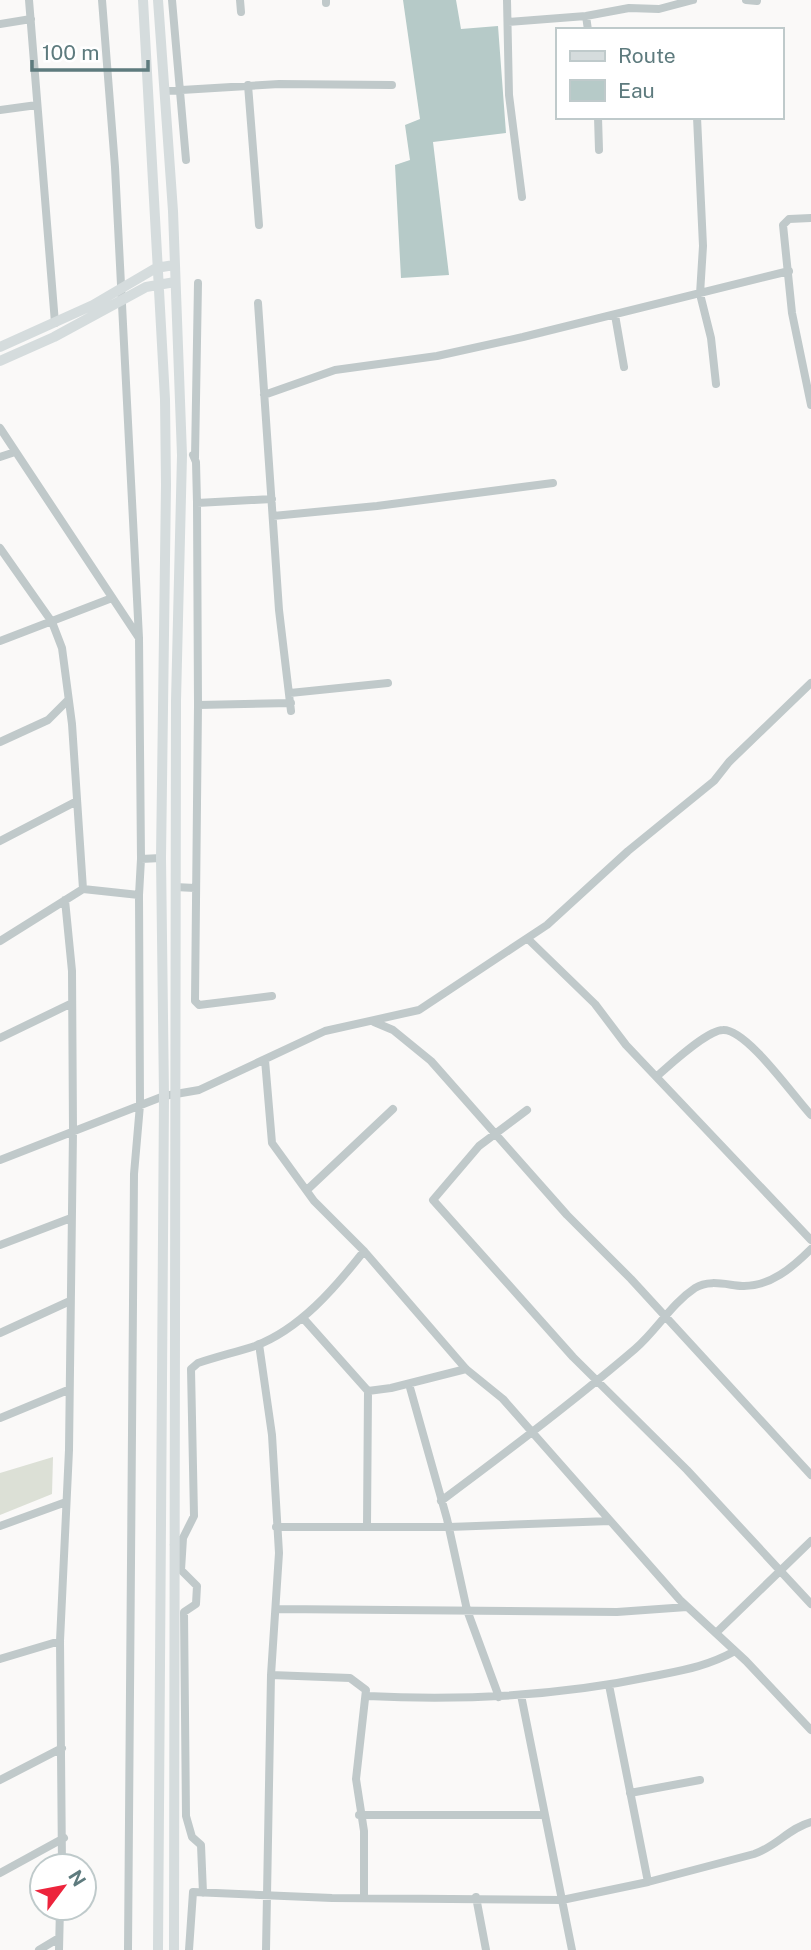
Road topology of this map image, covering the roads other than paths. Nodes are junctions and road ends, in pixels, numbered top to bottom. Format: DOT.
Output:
graph roads {
  1 [pos="29,0"];
  2 [pos="102,0"];
  3 [pos="144,0"];
  4 [pos="158,0"];
  5 [pos="172,0"];
  6 [pos="240,0"];
  7 [pos="507,0"];
  8 [pos="690,0"];
  9 [pos="746,0"];
  10 [pos="757,1"];
  11 [pos="241,12"];
  12 [pos="586,16"];
  13 [pos="31,19"];
  14 [pos="508,22"];
  15 [pos="0,24"];
  16 [pos="588,28"];
  17 [pos="248,85"];
  18 [pos="392,85"];
  19 [pos="178,89"];
  20 [pos="164,91"];
  21 [pos="37,105"];
  22 [pos="0,110"];
  23 [pos="598,119"];
  24 [pos="697,119"];
  25 [pos="599,150"];
  26 [pos="186,160"];
  27 [pos="522,197"];
  28 [pos="811,218"];
  29 [pos="259,225"];
  30 [pos="156,249"];
  31 [pos="174,265"];
  32 [pos="156,268"];
  33 [pos="789,271"];
  34 [pos="143,277"];
  35 [pos="175,282"];
  36 [pos="158,283"];
  37 [pos="198,283"];
  38 [pos="139,291"];
  39 [pos="700,294"];
  40 [pos="123,295"];
  41 [pos="258,303"];
  42 [pos="160,307"];
  43 [pos="615,315"];
  44 [pos="55,323"];
  45 [pos="0,347"];
  46 [pos="3,360"];
  47 [pos="624,367"];
  48 [pos="716,384"];
  49 [pos="264,395"];
  50 [pos="811,405"];
  51 [pos="0,428"];
  52 [pos="15,452"];
  53 [pos="182,454"];
  54 [pos="0,457"];
  55 [pos="195,458"];
  56 [pos="553,483"];
  57 [pos="272,499"];
  58 [pos="197,503"];
  59 [pos="273,516"];
  60 [pos="0,549"];
  61 [pos="112,597"];
  62 [pos="52,622"];
  63 [pos="139,638"];
  64 [pos="0,641"];
  65 [pos="388,683"];
  66 [pos="811,683"];
  67 [pos="290,693"];
  68 [pos="68,700"];
  69 [pos="198,705"];
  70 [pos="0,742"];
  71 [pos="77,801"];
  72 [pos="0,841"];
  73 [pos="161,858"];
  74 [pos="141,859"];
  75 [pos="175,887"];
  76 [pos="195,888"];
  77 [pos="83,889"];
  78 [pos="139,895"];
  79 [pos="65,900"];
  80 [pos="528,939"];
  81 [pos="0,942"];
  82 [pos="272,996"];
  83 [pos="70,1004"];
  84 [pos="374,1022"];
  85 [pos="0,1038"];
  86 [pos="265,1060"];
  87 [pos="657,1076"];
  88 [pos="176,1094"];
  89 [pos="164,1096"];
  90 [pos="140,1105"];
  91 [pos="393,1108"];
  92 [pos="527,1110"];
  93 [pos="811,1115"];
  94 [pos="73,1131"];
  95 [pos="495,1133"];
  96 [pos="0,1160"];
  97 [pos="308,1189"];
  98 [pos="71,1218"];
  99 [pos="811,1240"];
  100 [pos="0,1245"];
  101 [pos="811,1249"];
  102 [pos="364,1251"];
  103 [pos="70,1301"];
  104 [pos="303,1318"];
  105 [pos="664,1318"];
  106 [pos="0,1333"];
  107 [pos="259,1344"];
  108 [pos="466,1369"];
  109 [pos="596,1381"];
  110 [pos="409,1384"];
  111 [pos="68,1390"];
  112 [pos="368,1391"];
  113 [pos="0,1418"];
  114 [pos="531,1433"];
  115 [pos="811,1475"];
  116 [pos="441,1501"];
  117 [pos="65,1502"];
  118 [pos="610,1521"];
  119 [pos="0,1526"];
  120 [pos="276,1527"];
  121 [pos="367,1527"];
  122 [pos="449,1527"];
  123 [pos="811,1541"];
  124 [pos="179,1542"];
  125 [pos="780,1571"];
  126 [pos="811,1604"];
  127 [pos="687,1607"];
  128 [pos="276,1609"];
  129 [pos="467,1610"];
  130 [pos="717,1632"];
  131 [pos="60,1641"];
  132 [pos="734,1651"];
  133 [pos="0,1659"];
  134 [pos="271,1675"];
  135 [pos="609,1685"];
  136 [pos="522,1695"];
  137 [pos="367,1696"];
  138 [pos="499,1697"];
  139 [pos="811,1730"];
  140 [pos="62,1748"];
  141 [pos="0,1780"];
  142 [pos="700,1780"];
  143 [pos="629,1793"];
  144 [pos="359,1815"];
  145 [pos="544,1815"];
  146 [pos="811,1822"];
  147 [pos="64,1838"];
  148 [pos="63,1852"];
  149 [pos="0,1873"];
  150 [pos="648,1882"];
  151 [pos="203,1893"];
  152 [pos="267,1894"];
  153 [pos="364,1897"];
  154 [pos="477,1897"];
  155 [pos="562,1900"];
  156 [pos="60,1922"];
  157 [pos="59,1938"];
  158 [pos="38,1950"];
  159 [pos="59,1950"];
  160 [pos="128,1950"];
  161 [pos="158,1950"];
  162 [pos="174,1950"];
  163 [pos="189,1950"];
  164 [pos="266,1950"];
  165 [pos="486,1950"];
  166 [pos="572,1950"];
  1 -- 13 [label="street"];
  2 -- 40 [label="street"];
  3 -- 30 [label="main road"];
  4 -- 20 [label="main road"];
  5 -- 19 [label="street"];
  6 -- 11 [label="street"];
  7 -- 14 [label="street"];
  8 -- 12 [label="street"];
  9 -- 10 [label="street"];
  12 -- 14 [label="street"];
  12 -- 16 [label="street"];
  13 -- 15 [label="street"];
  13 -- 21 [label="street"];
  14 -- 27 [label="street"];
  17 -- 18 [label="street"];
  17 -- 19 [label="street"];
  17 -- 29 [label="street"];
  19 -- 20 [label="street"];
  19 -- 26 [label="street"];
  20 -- 31 [label="main road"];
  21 -- 22 [label="street"];
  21 -- 44 [label="street"];
  23 -- 25 [label="street"];
  24 -- 39 [label="street"];
  28 -- 33 [label="street"];
  30 -- 32 [label="main road"];
  30 -- 34 [label="main road"];
  31 -- 32 [label="main road"];
  31 -- 35 [label="main road"];
  32 -- 34 [label="main road"];
  32 -- 36 [label="main road"];
  33 -- 39 [label="street"];
  33 -- 50 [label="street"];
  34 -- 40 [label="main road"];
  35 -- 36 [label="main road"];
  35 -- 53 [label="main road"];
  36 -- 38 [label="main road"];
  36 -- 42 [label="main road"];
  37 -- 55 [label="street"];
  38 -- 40 [label="main road"];
  38 -- 42 [label="main road"];
  39 -- 43 [label="street"];
  39 -- 48 [label="street"];
  40 -- 44 [label="main road"];
  40 -- 46 [label="main road"];
  40 -- 63 [label="street"];
  41 -- 49 [label="street"];
  42 -- 73 [label="main road"];
  43 -- 47 [label="street"];
  43 -- 49 [label="street"];
  44 -- 45 [label="main road"];
  45 -- 46 [label="main road"];
  49 -- 57 [label="street"];
  51 -- 52 [label="street"];
  52 -- 54 [label="street"];
  52 -- 61 [label="street"];
  53 -- 55 [label="street"];
  53 -- 75 [label="main road"];
  55 -- 58 [label="street"];
  56 -- 59 [label="street"];
  57 -- 58 [label="street"];
  57 -- 59 [label="street"];
  58 -- 69 [label="street"];
  59 -- 67 [label="street"];
  60 -- 62 [label="street"];
  61 -- 62 [label="street"];
  61 -- 63 [label="street"];
  62 -- 64 [label="street"];
  62 -- 68 [label="street"];
  63 -- 74 [label="street"];
  65 -- 67 [label="street"];
  66 -- 80 [label="street"];
  67 -- 69 [label="street"];
  68 -- 70 [label="street"];
  68 -- 71 [label="street"];
  69 -- 76 [label="street"];
  71 -- 72 [label="street"];
  71 -- 77 [label="street"];
  73 -- 74 [label="street"];
  73 -- 89 [label="main road"];
  74 -- 78 [label="street"];
  75 -- 76 [label="street"];
  75 -- 88 [label="main road"];
  76 -- 82 [label="street"];
  77 -- 78 [label="street"];
  77 -- 79 [label="street"];
  78 -- 90 [label="street"];
  79 -- 81 [label="street"];
  79 -- 83 [label="street"];
  80 -- 84 [label="street"];
  80 -- 87 [label="street"];
  83 -- 85 [label="street"];
  83 -- 94 [label="street"];
  84 -- 86 [label="street"];
  84 -- 95 [label="street"];
  86 -- 88 [label="street"];
  86 -- 97 [label="street"];
  87 -- 93 [label="street"];
  87 -- 99 [label="street"];
  88 -- 89 [label="street"];
  88 -- 124 [label="main road"];
  89 -- 90 [label="street"];
  89 -- 161 [label="main road"];
  90 -- 94 [label="street"];
  90 -- 160 [label="street"];
  91 -- 97 [label="street"];
  92 -- 95 [label="street"];
  94 -- 96 [label="street"];
  94 -- 98 [label="street"];
  95 -- 105 [label="street"];
  95 -- 109 [label="street"];
  97 -- 102 [label="street"];
  98 -- 100 [label="street"];
  98 -- 103 [label="street"];
  101 -- 105 [label="street"];
  102 -- 104 [label="street"];
  102 -- 108 [label="street"];
  103 -- 106 [label="street"];
  103 -- 111 [label="street"];
  104 -- 107 [label="street"];
  104 -- 112 [label="street"];
  105 -- 109 [label="street"];
  105 -- 115 [label="street"];
  107 -- 120 [label="street"];
  107 -- 124 [label="street"];
  108 -- 110 [label="street"];
  108 -- 114 [label="street"];
  109 -- 114 [label="street"];
  109 -- 125 [label="street"];
  110 -- 112 [label="street"];
  110 -- 116 [label="street"];
  111 -- 113 [label="street"];
  111 -- 117 [label="street"];
  112 -- 121 [label="street"];
  114 -- 116 [label="street"];
  114 -- 118 [label="street"];
  116 -- 122 [label="street"];
  117 -- 119 [label="street"];
  117 -- 131 [label="street"];
  118 -- 122 [label="street"];
  118 -- 127 [label="street"];
  120 -- 121 [label="street"];
  120 -- 128 [label="street"];
  121 -- 122 [label="street"];
  122 -- 129 [label="street"];
  123 -- 125 [label="street"];
  124 -- 151 [label="street"];
  124 -- 162 [label="main road"];
  125 -- 126 [label="street"];
  125 -- 130 [label="street"];
  127 -- 129 [label="street"];
  127 -- 130 [label="street"];
  128 -- 129 [label="street"];
  128 -- 134 [label="street"];
  129 -- 138 [label="street"];
  130 -- 132 [label="street"];
  131 -- 133 [label="street"];
  131 -- 140 [label="street"];
  132 -- 135 [label="street"];
  132 -- 139 [label="street"];
  134 -- 137 [label="street"];
  134 -- 152 [label="street"];
  135 -- 136 [label="street"];
  135 -- 143 [label="street"];
  136 -- 138 [label="street"];
  136 -- 145 [label="street"];
  137 -- 138 [label="street"];
  137 -- 144 [label="street"];
  140 -- 141 [label="street"];
  140 -- 147 [label="street"];
  142 -- 143 [label="street"];
  143 -- 150 [label="street"];
  144 -- 145 [label="street"];
  144 -- 153 [label="street"];
  145 -- 155 [label="street"];
  146 -- 150 [label="street"];
  147 -- 148 [label="street"];
  147 -- 149 [label="street"];
  150 -- 155 [label="street"];
  151 -- 152 [label="street"];
  151 -- 163 [label="street"];
  152 -- 153 [label="street"];
  152 -- 164 [label="street"];
  153 -- 154 [label="street"];
  154 -- 155 [label="street"];
  154 -- 165 [label="street"];
  155 -- 166 [label="street"];
  156 -- 157 [label="street"];
  157 -- 158 [label="street"];
  157 -- 159 [label="street"];
}
